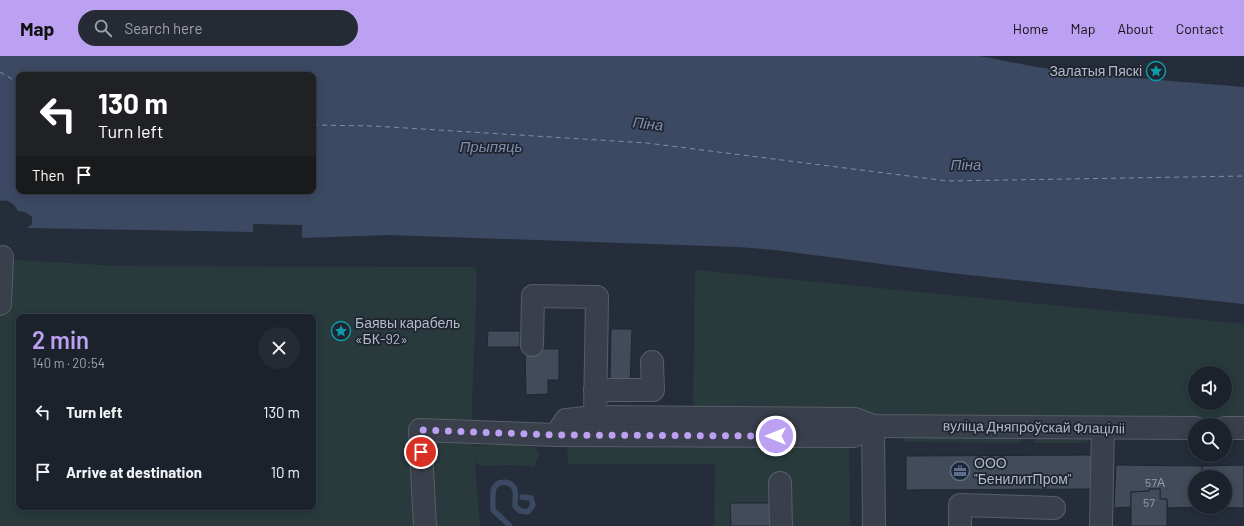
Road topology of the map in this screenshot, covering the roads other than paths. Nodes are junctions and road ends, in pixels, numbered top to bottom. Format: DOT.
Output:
graph roads {
  1 [pos="2,257"];
  2 [pos="0,304"];
  3 [pos="532,345"];
  4 [pos="652,362"];
  5 [pos="595,390"];
  6 [pos="594,417"];
  7 [pos="873,426"];
  8 [pos="1103,428"];
  9 [pos="1188,428"];
  10 [pos="1232,428"];
  11 [pos="1244,428"];
  12 [pos="556,435"];
  13 [pos="780,483"];
  14 [pos="1054,508"];
  15 [pos="425,526"];
  16 [pos="781,526"];
  17 [pos="874,526"];
  18 [pos="960,526"];
  19 [pos="1101,526"];
  1 -- 2 [label="street"];
  3 -- 5 [label="street"];
  4 -- 5 [label="street"];
  5 -- 6 [label="street"];
  6 -- 7 [label="street, вуліца Дняпроўскай Флаціліі"];
  6 -- 12 [label="street, вуліца Дняпроўскай Флаціліі"];
  7 -- 8 [label="street, вуліца Дняпроўскай Флаціліі"];
  7 -- 12 [label="street, вуліца Дняпроўскай Флаціліі"];
  7 -- 17 [label="street"];
  8 -- 9 [label="street, вуліца Дняпроўскай Флаціліі"];
  8 -- 19 [label="street"];
  10 -- 11 [label="street"];
  12 -- 15 [label="street, вуліца Дняпроўскай Флаціліі"];
  13 -- 16 [label="street"];
  14 -- 18 [label="street"];
}
